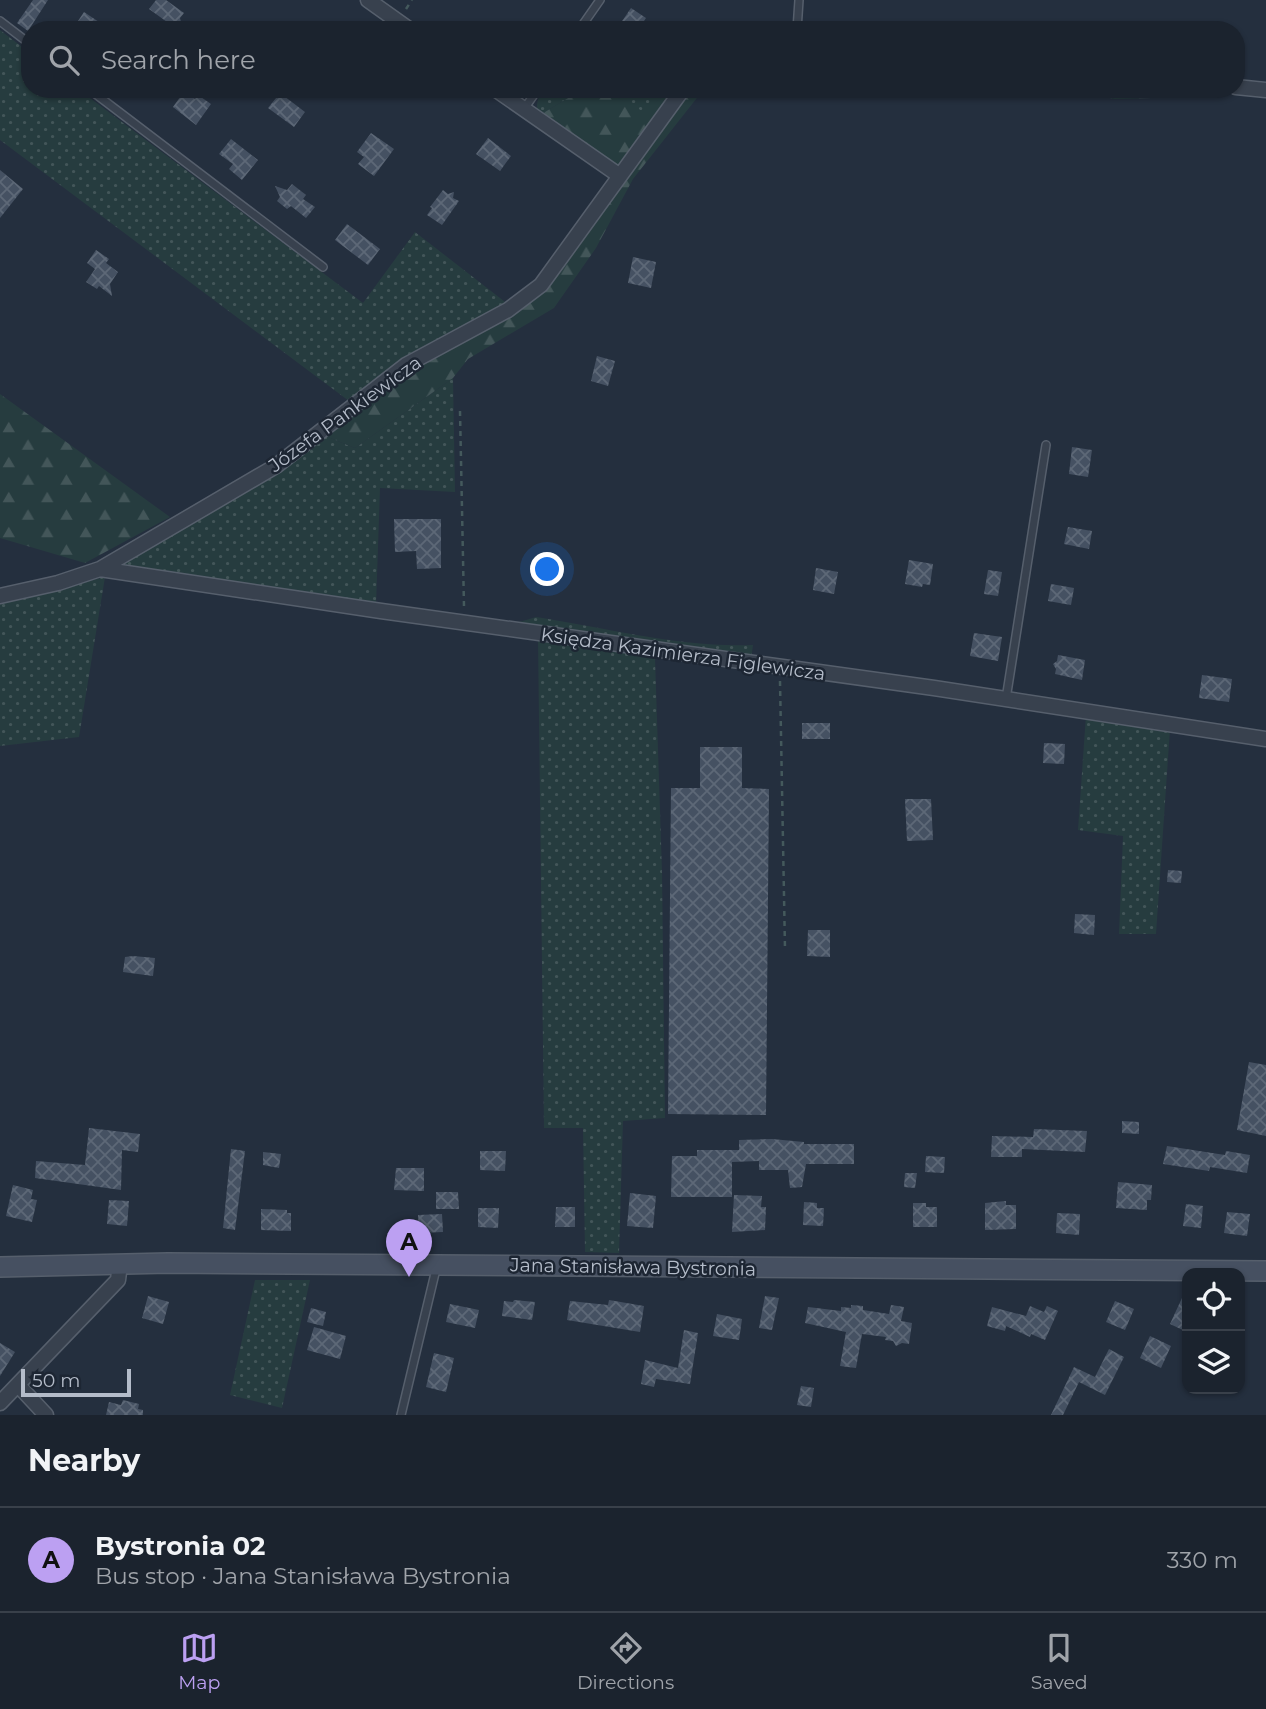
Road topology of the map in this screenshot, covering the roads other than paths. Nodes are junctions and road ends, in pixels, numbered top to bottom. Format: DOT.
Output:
graph roads {
  1 [pos="368,0"];
  2 [pos="600,0"];
  3 [pos="799,0"];
  4 [pos="397,21"];
  5 [pos="585,21"];
  6 [pos="798,21"];
  7 [pos="0,22"];
  8 [pos="21,37"];
  9 [pos="1245,88"];
  10 [pos="1266,90"];
  11 [pos="101,98"];
  12 [pos="508,98"];
  13 [pos="532,98"];
  14 [pos="676,98"];
  15 [pos="524,109"];
  16 [pos="620,176"];
  17 [pos="323,267"];
  18 [pos="1046,445"];
  19 [pos="100,569"];
  20 [pos="0,596"];
  21 [pos="1006,699"];
  22 [pos="1266,739"];
  23 [pos="120,1264"];
  24 [pos="437,1264"];
  25 [pos="0,1267"];
  26 [pos="1266,1271"];
  27 [pos="18,1385"];
  28 [pos="0,1403"];
  29 [pos="46,1415"];
  30 [pos="401,1415"];
  1 -- 4 [label="street"];
  2 -- 5 [label="lane"];
  3 -- 6 [label="lane"];
  7 -- 8 [label="lane"];
  9 -- 10 [label="street"];
  11 -- 17 [label="lane"];
  12 -- 15 [label="street"];
  13 -- 15 [label="lane"];
  14 -- 16 [label="street, Józefa Pankiewicza"];
  15 -- 16 [label="street"];
  16 -- 19 [label="street, Józefa Pankiewicza"];
  18 -- 21 [label="lane"];
  19 -- 20 [label="street, Józefa Pankiewicza"];
  19 -- 21 [label="street, Księdza Kazimierza Figlewicza"];
  21 -- 22 [label="street, Księdza Kazimierza Figlewicza"];
  23 -- 24 [label="street, Jana Stanisława Bystronia"];
  23 -- 25 [label="street, Jana Stanisława Bystronia"];
  23 -- 27 [label="street"];
  24 -- 26 [label="street, Jana Stanisława Bystronia"];
  24 -- 30 [label="lane"];
  27 -- 28 [label="street"];
  27 -- 29 [label="street"];
}
